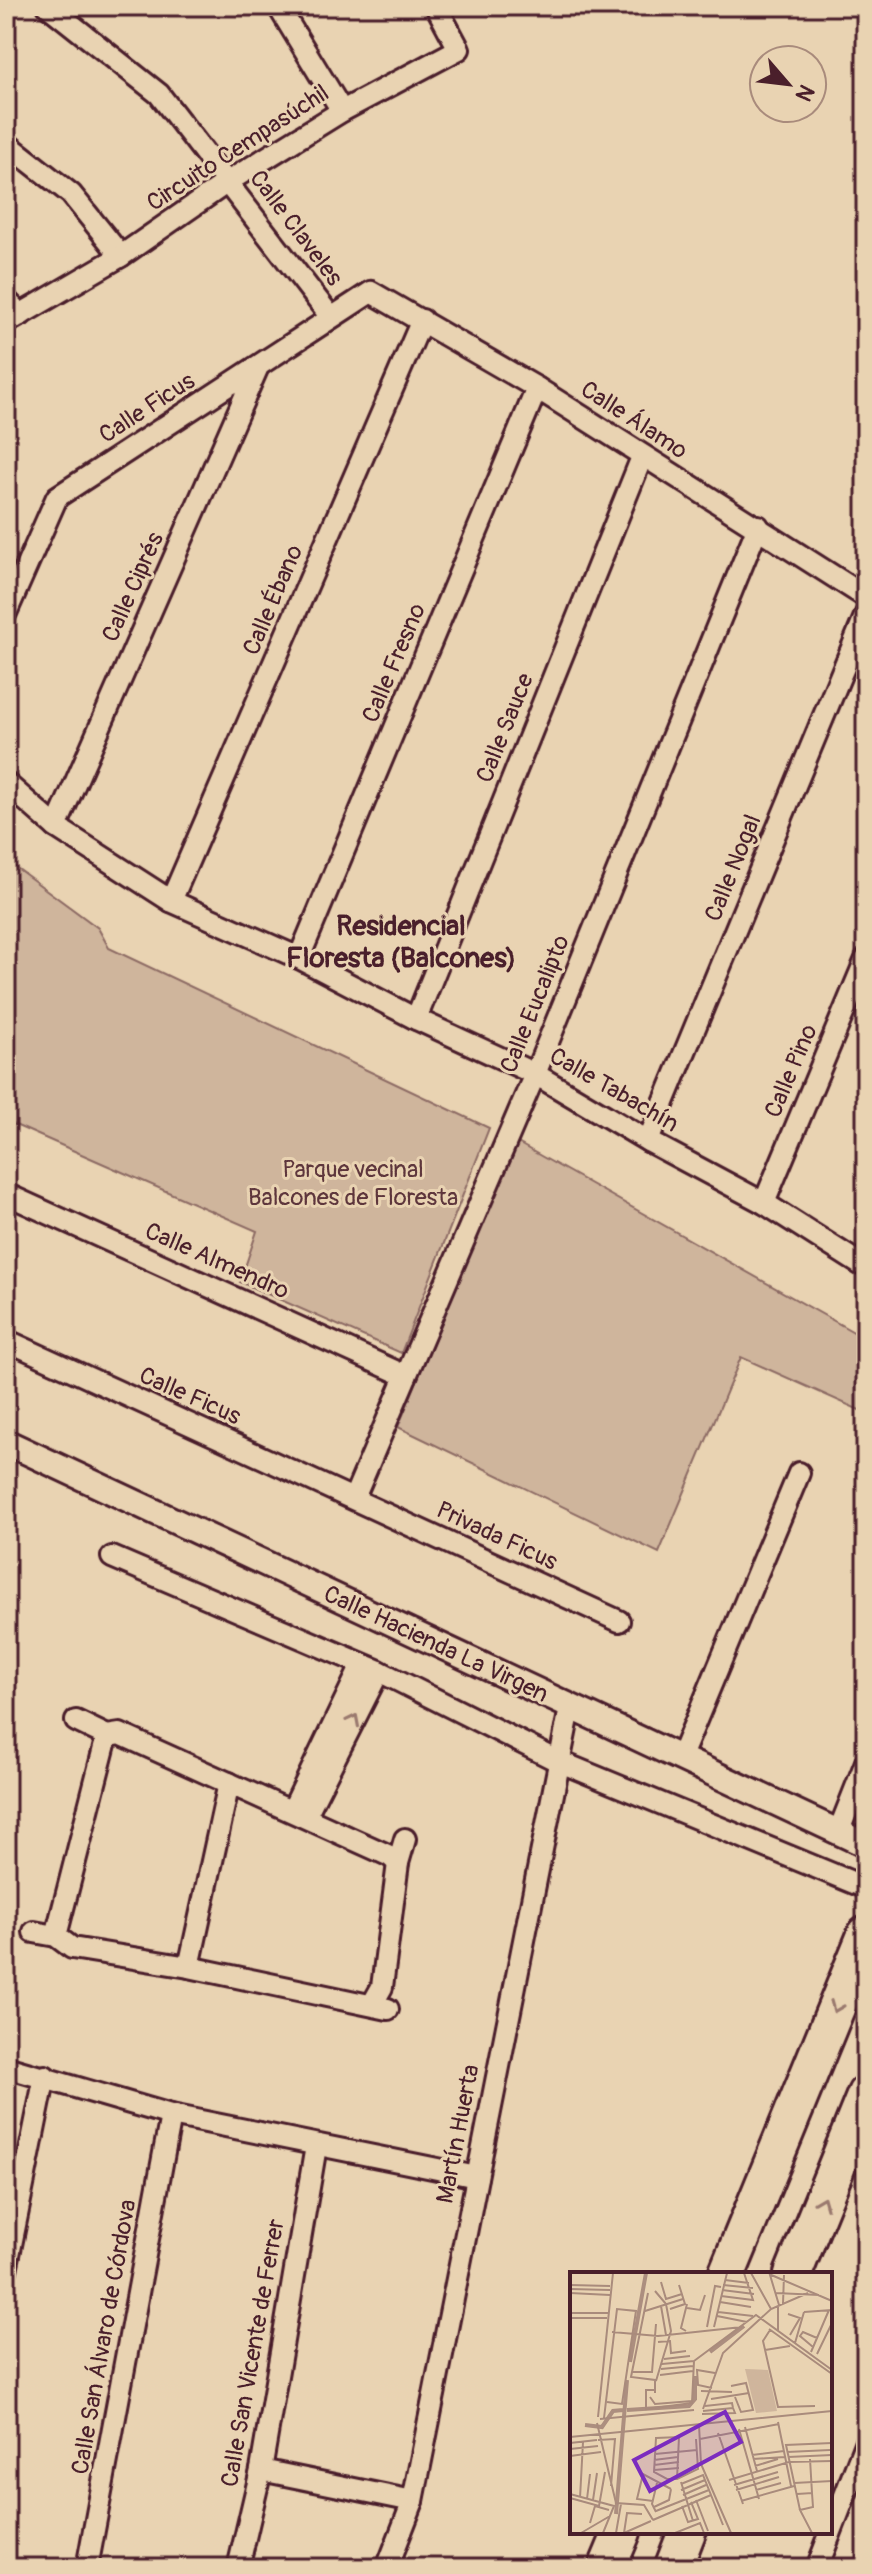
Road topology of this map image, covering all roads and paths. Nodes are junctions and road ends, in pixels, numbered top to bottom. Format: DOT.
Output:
graph roads {
  1 [pos="48,6"];
  2 [pos="278,6"];
  3 [pos="436,6"];
  4 [pos="342,111"];
  5 [pos="6,143"];
  6 [pos="229,181"];
  7 [pos="121,256"];
  8 [pos="371,292"];
  9 [pos="11,313"];
  10 [pos="330,316"];
  11 [pos="422,320"];
  12 [pos="257,369"];
  13 [pos="537,388"];
  14 [pos="642,457"];
  15 [pos="758,526"];
  16 [pos="866,597"];
  17 [pos="6,613"];
  18 [pos="866,614"];
  19 [pos="6,783"];
  20 [pos="56,827"];
  21 [pos="171,901"];
  22 [pos="299,958"];
  23 [pos="866,959"];
  24 [pos="416,1019"];
  25 [pos="535,1074"];
  26 [pos="648,1141"];
  27 [pos="6,1194"];
  28 [pos="764,1203"];
  29 [pos="863,1263"];
  30 [pos="6,1340"];
  31 [pos="406,1376"];
  32 [pos="6,1442"];
  33 [pos="799,1473"];
  34 [pos="354,1498"];
  35 [pos="112,1557"];
  36 [pos="619,1621"];
  37 [pos="370,1668"];
  38 [pos="570,1708"];
  39 [pos="76,1721"];
  40 [pos="107,1736"];
  41 [pos="680,1759"];
  42 [pos="558,1761"];
  43 [pos="866,1762"];
  44 [pos="229,1783"];
  45 [pos="299,1812"];
  46 [pos="838,1833"];
  47 [pos="405,1839"];
  48 [pos="866,1845"];
  49 [pos="398,1863"];
  50 [pos="859,1885"];
  51 [pos="34,1932"];
  52 [pos="866,1935"];
  53 [pos="56,1936"];
  54 [pos="189,1967"];
  55 [pos="6,2067"];
  56 [pos="45,2076"];
  57 [pos="866,2094"];
  58 [pos="171,2115"];
  59 [pos="316,2146"];
  60 [pos="477,2177"];
  61 [pos="6,2270"];
  62 [pos="728,2272"];
  63 [pos="794,2272"];
  64 [pos="866,2441"];
  65 [pos="261,2470"];
  66 [pos="413,2501"];
  67 [pos="832,2529"];
  68 [pos="621,2534"];
  69 [pos="686,2534"];
  70 [pos="830,2534"];
  71 [pos="87,2568"];
  72 [pos="238,2568"];
  73 [pos="387,2568"];
  74 [pos="607,2568"];
  75 [pos="673,2568"];
  76 [pos="817,2568"];
  1 -- 6 [label="street, Calle Claveles"];
  2 -- 4 [label="street"];
  3 -- 4 [label="street, Circuito Cempasúchil"];
  4 -- 6 [label="street, Circuito Cempasúchil"];
  5 -- 7 [label="street"];
  6 -- 7 [label="street, Circuito Cempasúchil"];
  6 -- 10 [label="street, Calle Claveles"];
  7 -- 9 [label="street, Circuito Cempasúchil"];
  8 -- 10 [label="street, Calle Ficus"];
  8 -- 11 [label="street, Calle Álamo"];
  10 -- 12 [label="street, Calle Ficus"];
  11 -- 13 [label="street, Calle Álamo"];
  11 -- 21 [label="street, Calle Ébano"];
  12 -- 17 [label="street, Calle Ficus"];
  12 -- 20 [label="street, Calle Ciprés"];
  13 -- 14 [label="street, Calle Álamo"];
  13 -- 22 [label="street, Calle Fresno"];
  14 -- 15 [label="street, Calle Álamo"];
  14 -- 24 [label="street, Calle Sauce"];
  15 -- 16 [label="street, Calle Álamo"];
  15 -- 25 [label="street, Calle Eucalipto"];
  18 -- 26 [label="street, Calle Nogal"];
  19 -- 20 [label="street, Calle Tabachín"];
  20 -- 21 [label="street, Calle Tabachín"];
  21 -- 22 [label="street, Calle Tabachín"];
  22 -- 24 [label="street, Calle Tabachín"];
  23 -- 28 [label="street, Calle Pino"];
  24 -- 25 [label="street, Calle Tabachín"];
  25 -- 26 [label="street, Calle Tabachín"];
  25 -- 31 [label="street, Calle Eucalipto"];
  26 -- 28 [label="street, Calle Tabachín"];
  27 -- 31 [label="street, Calle Almendro"];
  28 -- 29 [label="street, Calle Tabachín"];
  30 -- 34 [label="street, Calle Ficus"];
  31 -- 34 [label="street, Calle Eucalipto"];
  32 -- 38 [label="street, Calle Hacienda La Virgen"];
  33 -- 41 [label="street"];
  34 -- 36 [label="street, Privada Ficus"];
  35 -- 37 [label="street"];
  37 -- 42 [label="street"];
  37 -- 45 [label="street"];
  38 -- 41 [label="street, Calle Hacienda La Virgen"];
  38 -- 42 [label="street, Martín Huerta"];
  39 -- 40 [label="street"];
  40 -- 44 [label="street"];
  40 -- 53 [label="street"];
  41 -- 46 [label="street, Calle Hacienda La Virgen"];
  42 -- 50 [label="street"];
  42 -- 60 [label="street, Martín Huerta"];
  43 -- 46 [label="street"];
  44 -- 45 [label="street"];
  44 -- 54 [label="street"];
  45 -- 49 [label="street"];
  46 -- 48 [label="street, Calle Hacienda La Virgen"];
  47 -- 49 [label="street"];
  49 -- 54 [label="street"];
  51 -- 53 [label="street"];
  52 -- 62 [label="highway, one-way"];
  53 -- 54 [label="street"];
  55 -- 56 [label="street"];
  56 -- 58 [label="street"];
  56 -- 61 [label="street"];
  63 -- 57 [label="highway, one-way"];
  58 -- 59 [label="street"];
  58 -- 71 [label="street, Calle San Álvaro de Córdova"];
  59 -- 60 [label="street"];
  59 -- 65 [label="street, Calle San Vicente de Ferrer"];
  60 -- 66 [label="street, Martín Huerta"];
  64 -- 67 [label="street"];
  65 -- 66 [label="street"];
  65 -- 72 [label="street, Calle San Vicente de Ferrer"];
  66 -- 73 [label="street, Martín Huerta"];
  68 -- 74 [label="highway"];
  69 -- 75 [label="highway"];
  70 -- 76 [label="street"];
}
